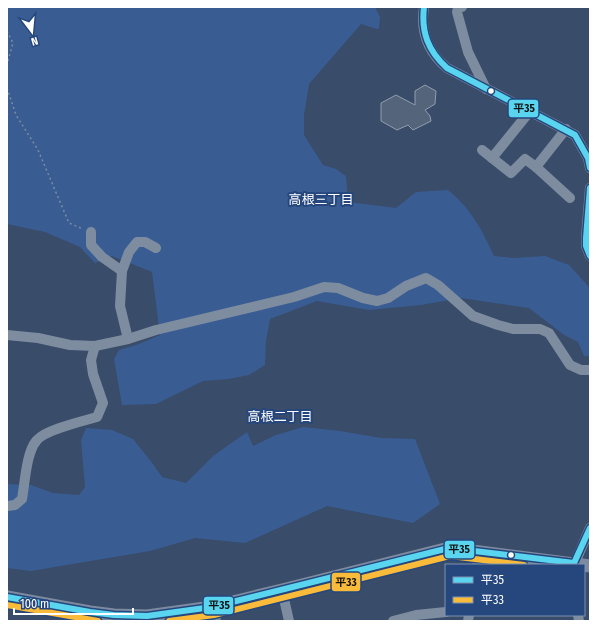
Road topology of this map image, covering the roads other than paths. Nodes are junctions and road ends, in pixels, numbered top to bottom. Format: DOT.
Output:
graph roads {
  1 [pos="462,7"];
  2 [pos="425,8"];
  3 [pos="486,89"];
  4 [pos="530,111"];
  5 [pos="566,129"];
  6 [pos="482,150"];
  7 [pos="492,158"];
  8 [pos="536,167"];
  9 [pos="590,168"];
  10 [pos="590,188"];
  11 [pos="570,198"];
  12 [pos="91,232"];
  13 [pos="156,248"];
  14 [pos="590,256"];
  15 [pos="122,271"];
  16 [pos="7,335"];
  17 [pos="128,339"];
  18 [pos="95,346"];
  19 [pos="590,370"];
  20 [pos="7,506"];
  21 [pos="590,528"];
  22 [pos="479,551"];
  23 [pos="477,564"];
  24 [pos="574,564"];
  25 [pos="282,590"];
  26 [pos="7,597"];
  27 [pos="212,607"];
  28 [pos="445,612"];
  29 [pos="114,618"];
  30 [pos="216,621"];
  31 [pos="288,621"];
  32 [pos="393,621"];
  1 -- 3 [label="street"];
  2 -- 3 [label="street"];
  3 -- 4 [label="street"];
  4 -- 5 [label="street"];
  4 -- 7 [label="street"];
  5 -- 8 [label="street"];
  5 -- 9 [label="street"];
  6 -- 7 [label="street"];
  7 -- 8 [label="street"];
  8 -- 11 [label="street"];
  10 -- 14 [label="street"];
  12 -- 15 [label="street"];
  13 -- 15 [label="street"];
  15 -- 17 [label="street"];
  16 -- 18 [label="street"];
  17 -- 18 [label="street"];
  17 -- 19 [label="street"];
  18 -- 20 [label="street"];
  21 -- 24 [label="street"];
  22 -- 23 [label="street"];
  22 -- 24 [label="main road"];
  22 -- 25 [label="main road"];
  25 -- 27 [label="main road"];
  25 -- 31 [label="street"];
  26 -- 29 [label="main road"];
  27 -- 29 [label="main road"];
  27 -- 30 [label="street"];
  28 -- 32 [label="street"];
}
